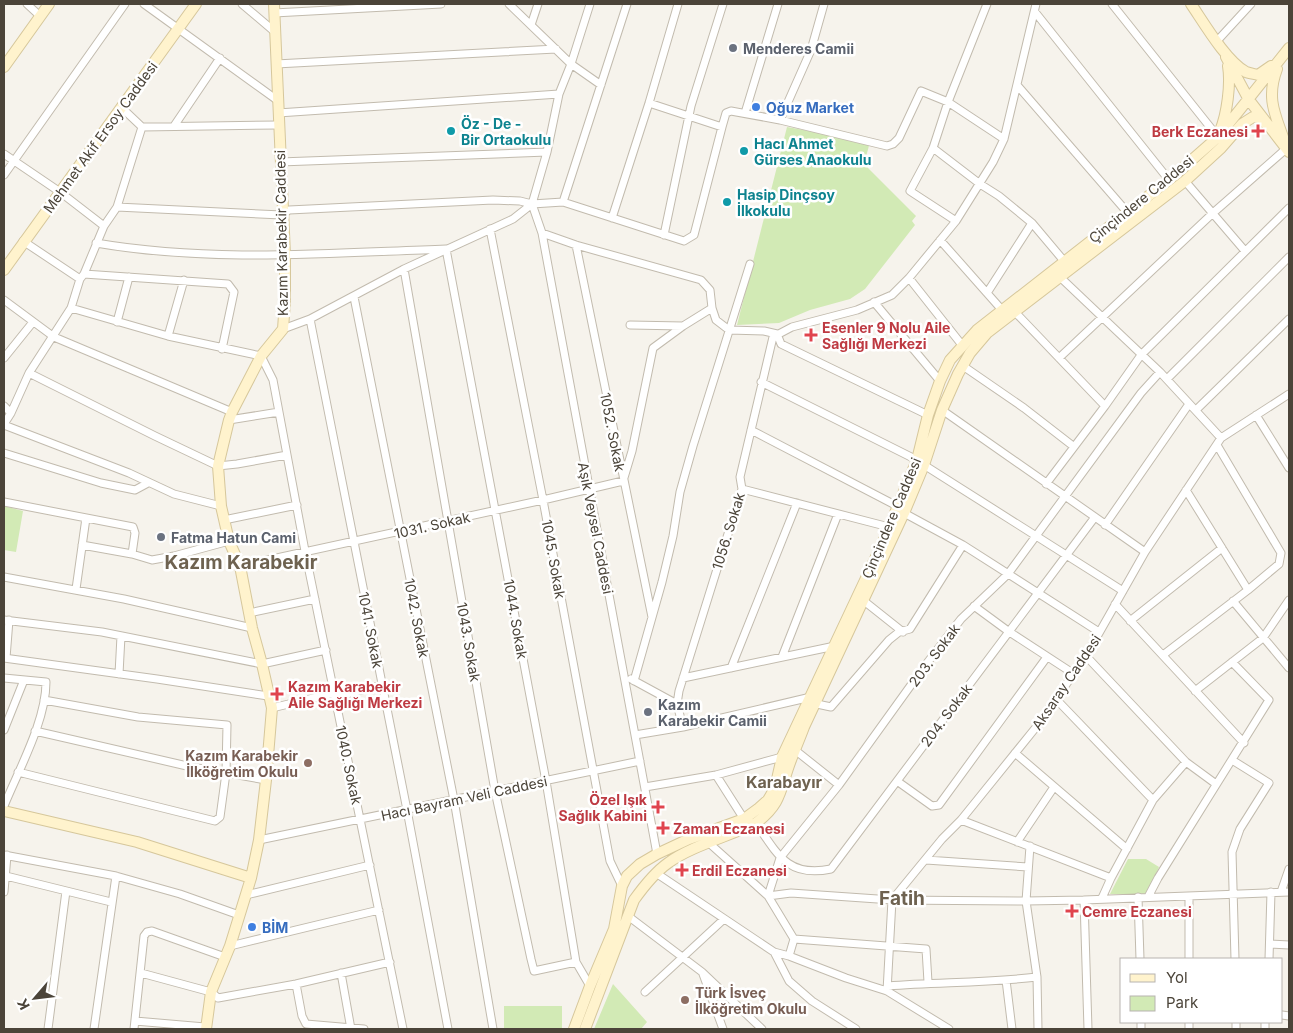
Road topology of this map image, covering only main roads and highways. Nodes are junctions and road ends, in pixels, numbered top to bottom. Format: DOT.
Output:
graph roads {
  1 [pos="49,4"];
  2 [pos="196,4"];
  3 [pos="1190,4"];
  4 [pos="274,8"];
  5 [pos="1221,48"];
  6 [pos="1289,48"];
  7 [pos="1282,57"];
  8 [pos="4,67"];
  9 [pos="1249,100"];
  10 [pos="1266,124"];
  11 [pos="1218,137"];
  12 [pos="1288,150"];
  13 [pos="1064,261"];
  14 [pos="4,270"];
  15 [pos="1071,270"];
  16 [pos="921,463"];
  17 [pos="901,510"];
  18 [pos="814,700"];
  19 [pos="4,811"];
  20 [pos="251,878"];
  21 [pos="205,1028"];
  22 [pos="574,1029"];
  23 [pos="585,1029"];
  1 -- 8 [label="main road"];
  2 -- 14 [label="main road, Mehmet Akif Ersoy Caddesi"];
  3 -- 5 [label="main road"];
  4 -- 20 [label="main road, Kazım Karabekir Caddesi"];
  5 -- 7 [label="main road"];
  5 -- 9 [label="main road"];
  5 -- 11 [label="main road"];
  6 -- 7 [label="main road, Çinçindere Caddesi"];
  7 -- 9 [label="main road, Çinçindere Caddesi"];
  7 -- 12 [label="main road"];
  9 -- 10 [label="main road"];
  9 -- 11 [label="main road, Çinçindere Caddesi"];
  10 -- 12 [label="main road"];
  10 -- 15 [label="main road, Çinçindere Caddesi"];
  11 -- 13 [label="main road, Çinçindere Caddesi"];
  13 -- 15 [label="main road"];
  13 -- 16 [label="main road, Çinçindere Caddesi"];
  15 -- 16 [label="main road, Çinçindere Caddesi"];
  16 -- 17 [label="main road, Çinçindere Caddesi"];
  17 -- 18 [label="main road, Çinçindere Caddesi"];
  17 -- 18 [label="main road, Çinçindere Caddesi"];
  18 -- 22 [label="main road, Çinçindere Caddesi"];
  18 -- 23 [label="main road, Çinçindere Caddesi"];
  19 -- 20 [label="main road"];
  20 -- 21 [label="main road, Kazım Karabekir Caddesi"];
}
